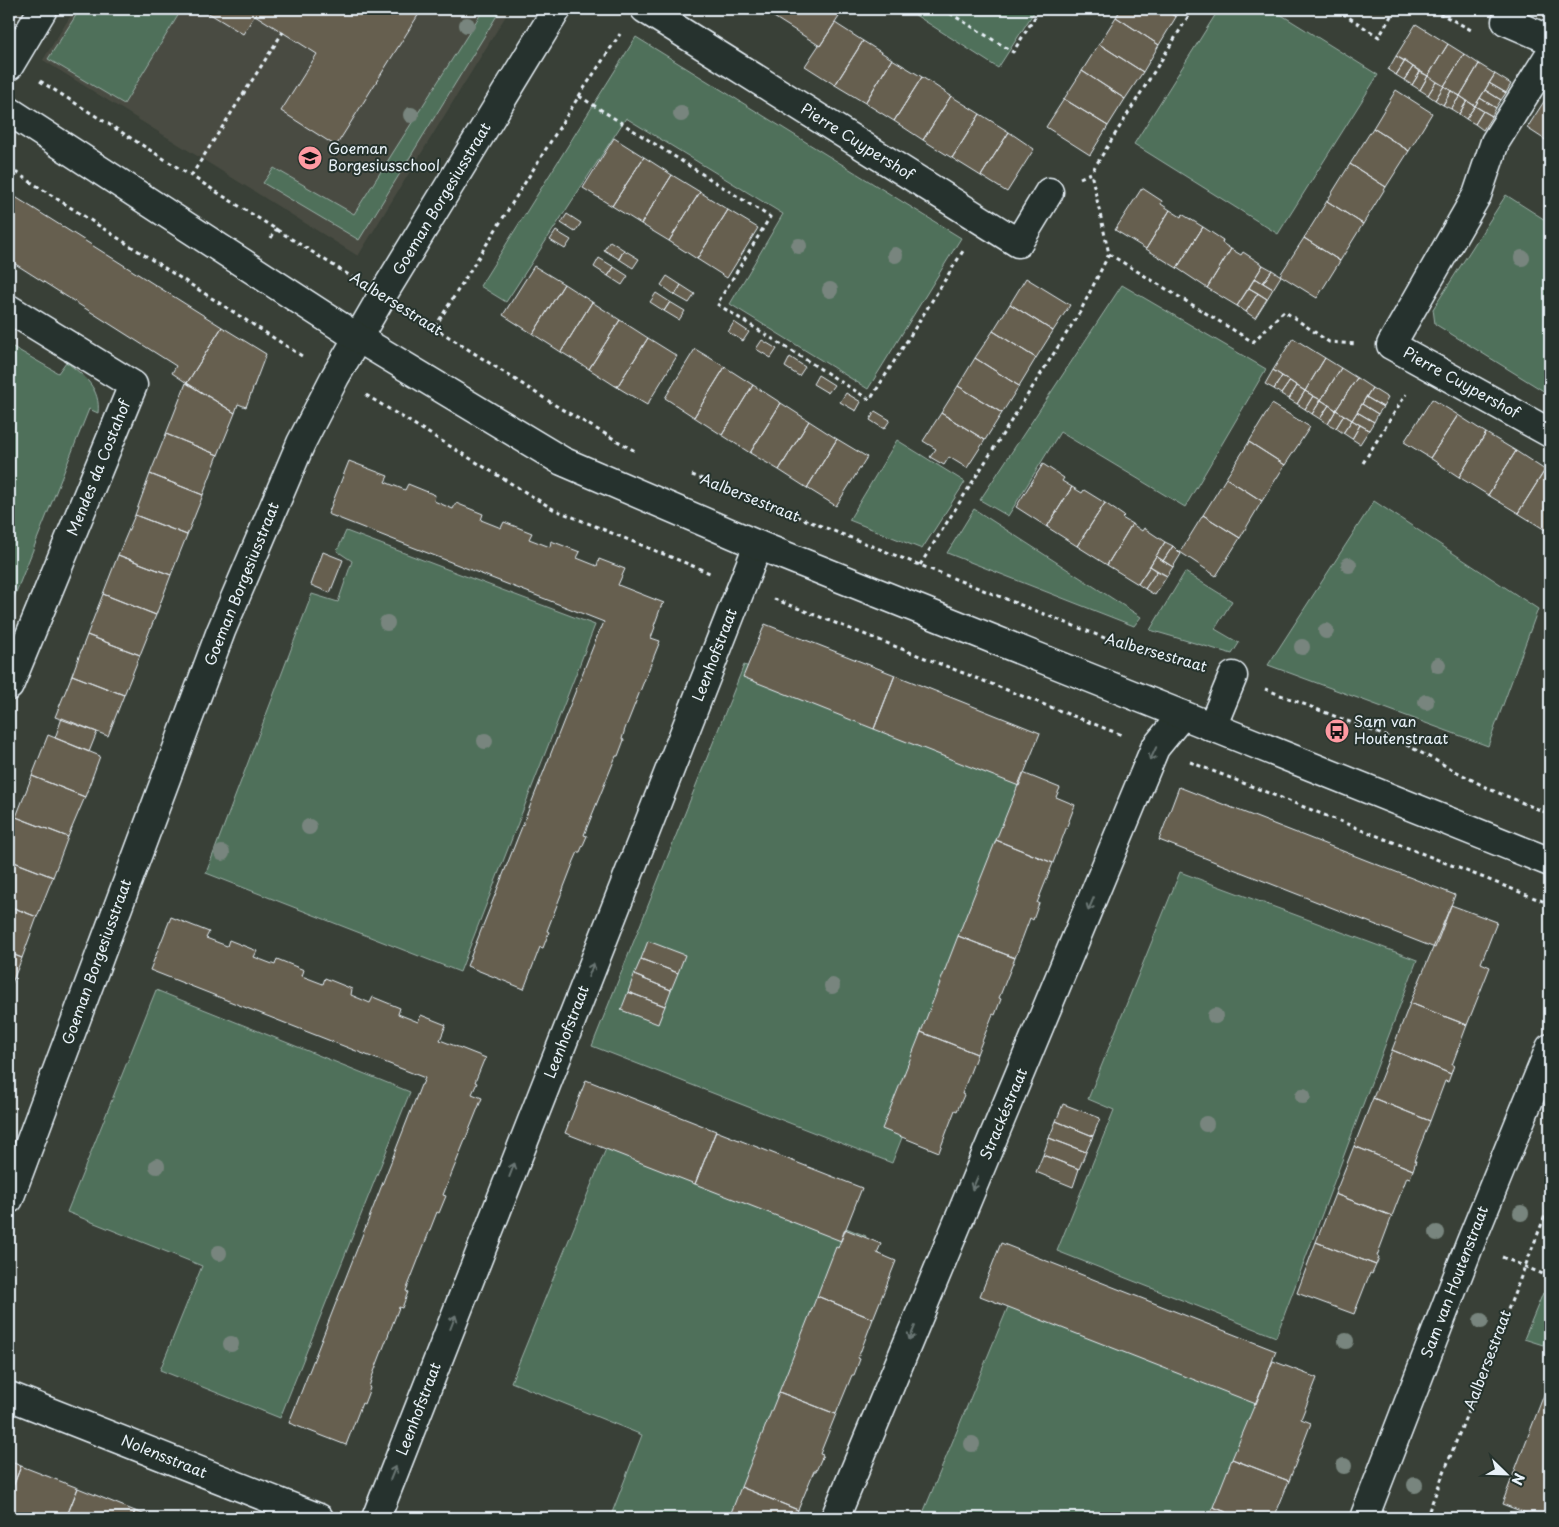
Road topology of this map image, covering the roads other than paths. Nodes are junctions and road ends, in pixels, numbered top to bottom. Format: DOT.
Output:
graph roads {
  1 [pos="43,9"];
  2 [pos="557,9"];
  3 [pos="644,9"];
  4 [pos="1514,9"];
  5 [pos="1550,40"];
  6 [pos="1550,54"];
  7 [pos="10,64"];
  8 [pos="9,111"];
  9 [pos="1049,192"];
  10 [pos="9,309"];
  11 [pos="358,338"];
  12 [pos="1550,432"];
  13 [pos="758,546"];
  14 [pos="1233,676"];
  15 [pos="9,686"];
  16 [pos="1182,715"];
  17 [pos="1212,727"];
  18 [pos="1550,862"];
  19 [pos="1550,1048"];
  20 [pos="9,1199"];
  21 [pos="9,1396"];
  22 [pos="319,1518"];
  23 [pos="376,1518"];
  24 [pos="835,1518"];
  25 [pos="1364,1518"];
  1 -- 7 [label="street"];
  2 -- 11 [label="street, Goeman Borgesiusstraat"];
  3 -- 9 [label="street, Pierre Cuypershof"];
  4 -- 5 [label="street"];
  6 -- 12 [label="street, Pierre Cuypershof"];
  8 -- 11 [label="street"];
  10 -- 15 [label="street, Mendes da Costahof"];
  11 -- 13 [label="street"];
  11 -- 20 [label="street, Goeman Borgesiusstraat"];
  13 -- 16 [label="street"];
  23 -- 13 [label="street, Leenhofstraat, one-way"];
  14 -- 17 [label="street"];
  16 -- 17 [label="street"];
  16 -- 24 [label="street, Strackéstraat, one-way"];
  17 -- 18 [label="street"];
  19 -- 25 [label="street, Sam van Houtenstraat"];
  21 -- 22 [label="street, Nolensstraat"];
}
